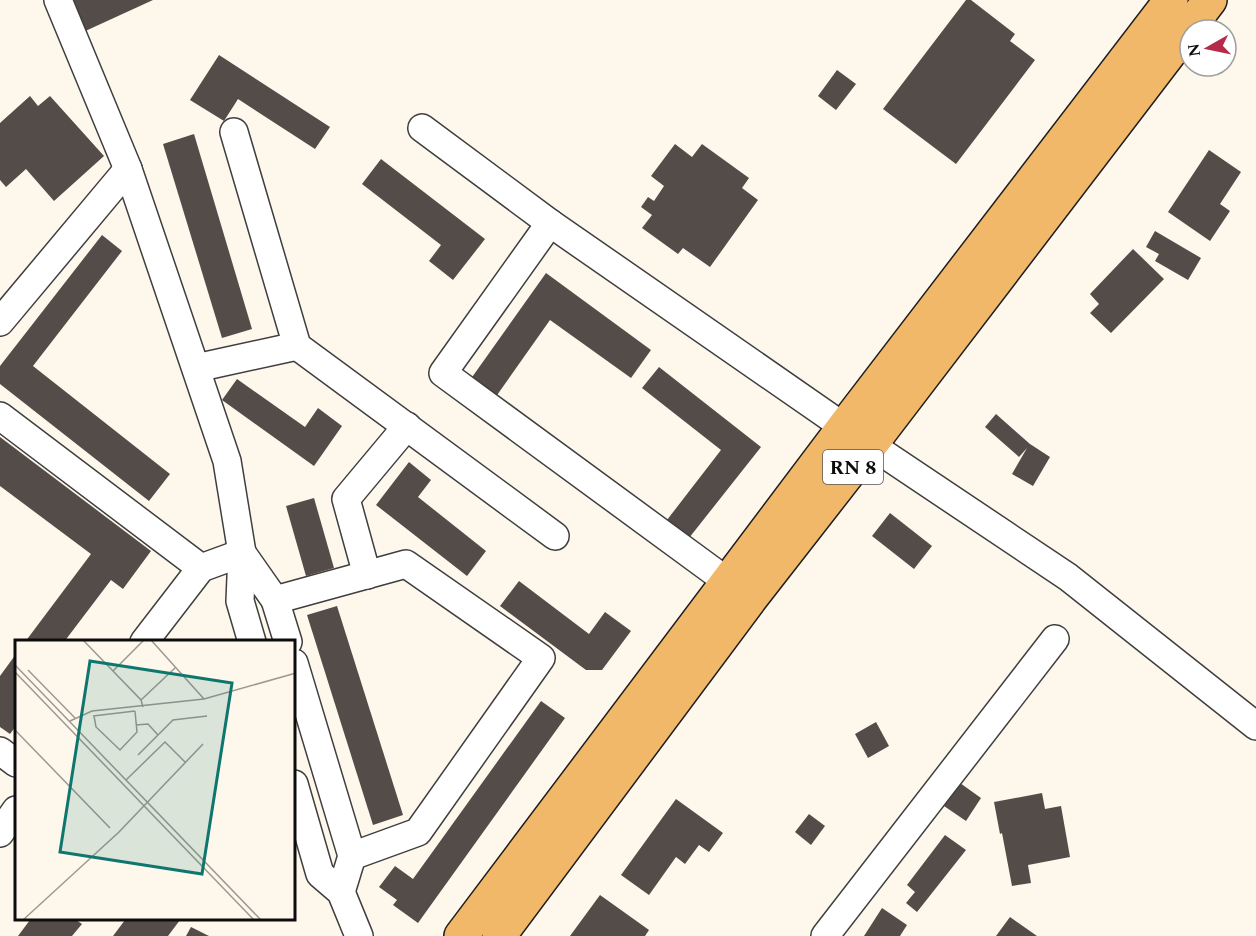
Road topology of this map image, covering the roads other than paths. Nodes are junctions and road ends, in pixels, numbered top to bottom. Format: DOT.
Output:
graph roads {
  1 [pos="58,0"];
  2 [pos="1171,0"];
  3 [pos="1210,0"];
  4 [pos="422,128"];
  5 [pos="234,132"];
  6 [pos="128,169"];
  7 [pos="550,223"];
  8 [pos="0,322"];
  9 [pos="297,346"];
  10 [pos="196,368"];
  11 [pos="0,416"];
  12 [pos="406,426"];
  13 [pos="858,435"];
  14 [pos="555,536"];
  15 [pos="242,553"];
  16 [pos="201,568"];
  17 [pos="367,575"];
  18 [pos="728,582"];
  19 [pos="275,600"];
  20 [pos="1055,639"];
  21 [pos="146,640"];
  22 [pos="251,640"];
  23 [pos="287,640"];
  24 [pos="296,670"];
  25 [pos="1256,726"];
  26 [pos="0,751"];
  27 [pos="15,762"];
  28 [pos="296,791"];
  29 [pos="15,811"];
  30 [pos="0,833"];
  31 [pos="352,856"];
  32 [pos="340,892"];
  33 [pos="358,936"];
  34 [pos="461,936"];
  35 [pos="499,936"];
  36 [pos="825,936"];
  1 -- 6 [label="street"];
  2 -- 13 [label="main road, RN 8"];
  3 -- 13 [label="main road, RN 8"];
  4 -- 7 [label="street"];
  5 -- 9 [label="street"];
  6 -- 8 [label="street"];
  6 -- 10 [label="street"];
  7 -- 13 [label="street"];
  7 -- 18 [label="street"];
  9 -- 10 [label="street"];
  9 -- 12 [label="street"];
  10 -- 15 [label="street"];
  11 -- 16 [label="street"];
  12 -- 14 [label="street"];
  12 -- 17 [label="street"];
  13 -- 18 [label="main road, RN 8"];
  13 -- 25 [label="street"];
  13 -- 35 [label="main road, RN 8"];
  15 -- 16 [label="street"];
  15 -- 19 [label="street"];
  15 -- 22 [label="street"];
  16 -- 21 [label="street"];
  17 -- 19 [label="street"];
  17 -- 31 [label="street"];
  18 -- 34 [label="main road, RN 8"];
  19 -- 23 [label="street"];
  20 -- 36 [label="street"];
  24 -- 31 [label="street"];
  26 -- 27 [label="street"];
  28 -- 32 [label="street"];
  29 -- 30 [label="street"];
  31 -- 32 [label="street"];
  32 -- 33 [label="street"];
}
